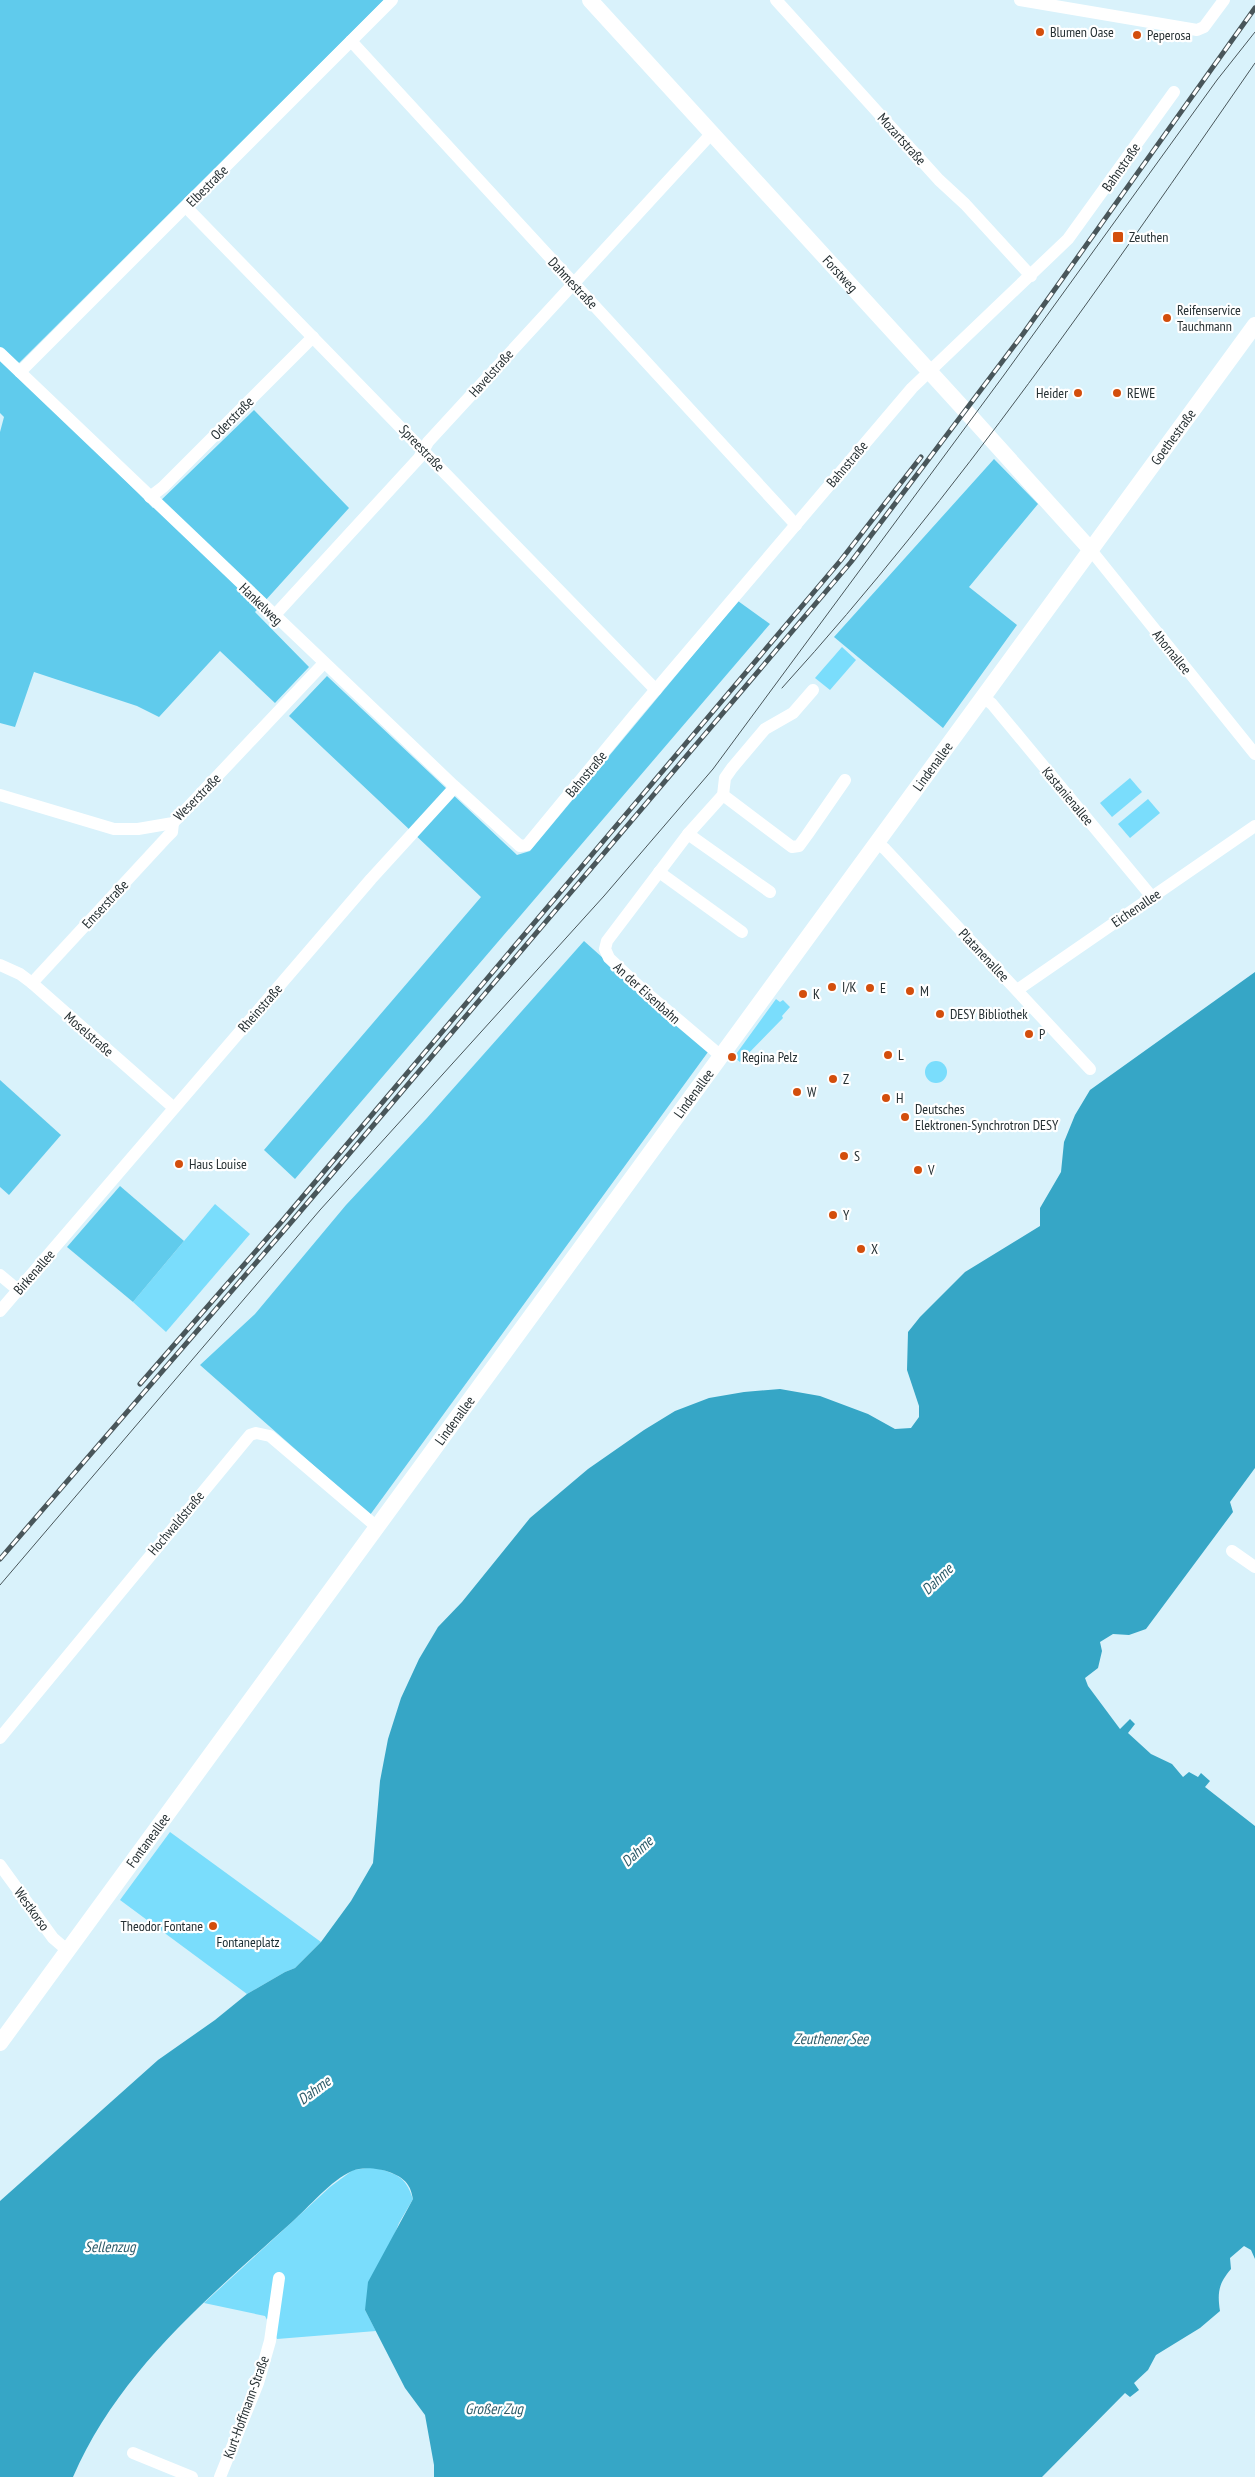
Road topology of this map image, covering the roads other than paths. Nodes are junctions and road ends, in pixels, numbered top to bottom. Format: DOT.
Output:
graph roads {
  1 [pos="392,0"];
  2 [pos="590,0"];
  3 [pos="776,0"];
  4 [pos="1020,0"];
  5 [pos="1224,0"];
  6 [pos="351,41"];
  7 [pos="1174,92"];
  8 [pos="712,133"];
  9 [pos="186,207"];
  10 [pos="1031,276"];
  11 [pos="573,283"];
  12 [pos="1255,325"];
  13 [pos="313,337"];
  14 [pos="0,353"];
  15 [pos="20,372"];
  16 [pos="930,372"];
  17 [pos="424,450"];
  18 [pos="150,497"];
  19 [pos="796,525"];
  20 [pos="1090,549"];
  21 [pos="274,616"];
  22 [pos="323,664"];
  23 [pos="656,690"];
  24 [pos="813,690"];
  25 [pos="982,696"];
  26 [pos="1255,754"];
  27 [pos="845,780"];
  28 [pos="455,787"];
  29 [pos="0,795"];
  30 [pos="723,795"];
  31 [pos="173,823"];
  32 [pos="1255,826"];
  33 [pos="688,834"];
  34 [pos="876,842"];
  35 [pos="527,845"];
  36 [pos="659,872"];
  37 [pos="770,892"];
  38 [pos="1152,897"];
  39 [pos="742,932"];
  40 [pos="0,965"];
  41 [pos="32,983"];
  42 [pos="1016,990"];
  43 [pos="721,1056"];
  44 [pos="1090,1069"];
  45 [pos="174,1108"];
  46 [pos="68,1232"];
  47 [pos="0,1275"];
  48 [pos="18,1290"];
  49 [pos="0,1311"];
  50 [pos="377,1527"];
  51 [pos="1232,1551"];
  52 [pos="1255,1567"];
  53 [pos="296,1637"];
  54 [pos="0,1738"];
  55 [pos="0,1865"];
  56 [pos="67,1950"];
  57 [pos="0,2043"];
  58 [pos="279,2278"];
  59 [pos="133,2453"];
  60 [pos="192,2477"];
  61 [pos="220,2477"];
  1 -- 6 [label="street, Elbestraße"];
  2 -- 8 [label="main road, Forstweg"];
  3 -- 10 [label="street, Mozartstraße"];
  4 -- 5 [label="street"];
  6 -- 9 [label="street, Elbestraße"];
  6 -- 11 [label="street, Dahmestraße"];
  7 -- 10 [label="street, Bahnstraße"];
  8 -- 11 [label="street, Havelstraße"];
  8 -- 16 [label="main road, Forstweg"];
  9 -- 13 [label="street, Spreestraße"];
  9 -- 15 [label="street, Elbestraße"];
  10 -- 16 [label="street, Bahnstraße"];
  11 -- 17 [label="street, Havelstraße"];
  11 -- 19 [label="street, Dahmestraße"];
  12 -- 20 [label="main road, Goethestraße"];
  13 -- 17 [label="street, Spreestraße"];
  13 -- 18 [label="street, Oderstraße"];
  14 -- 15 [label="street, Hankelweg"];
  15 -- 18 [label="street, Hankelweg"];
  16 -- 19 [label="street, Bahnstraße"];
  16 -- 20 [label="main road, Forstweg"];
  17 -- 21 [label="street, Havelstraße"];
  17 -- 23 [label="street, Spreestraße"];
  18 -- 21 [label="street, Hankelweg"];
  19 -- 23 [label="street, Bahnstraße"];
  20 -- 25 [label="main road, Lindenallee"];
  20 -- 26 [label="street, Ahornallee"];
  21 -- 22 [label="street, Hankelweg"];
  22 -- 28 [label="street, Hankelweg"];
  22 -- 31 [label="street, Weserstraße"];
  23 -- 35 [label="street, Bahnstraße"];
  24 -- 30 [label="street, An der Eisenbahn"];
  25 -- 34 [label="main road, Lindenallee"];
  25 -- 38 [label="street, Kastanienallee"];
  27 -- 30 [label="street"];
  28 -- 35 [label="street, Hankelweg"];
  28 -- 45 [label="street, Rheinstraße"];
  29 -- 31 [label="street, Weserstraße"];
  30 -- 33 [label="street, An der Eisenbahn"];
  31 -- 41 [label="street, Emserstraße"];
  32 -- 38 [label="street, Eichenallee"];
  33 -- 36 [label="street, An der Eisenbahn"];
  33 -- 37 [label="street"];
  34 -- 42 [label="street, Platanenallee"];
  34 -- 43 [label="main road, Lindenallee"];
  36 -- 39 [label="street"];
  36 -- 43 [label="street, An der Eisenbahn"];
  38 -- 42 [label="street, Eichenallee"];
  40 -- 41 [label="street, Moselstraße"];
  41 -- 45 [label="street, Moselstraße"];
  42 -- 44 [label="street, Platanenallee"];
  43 -- 50 [label="main road, Lindenallee"];
  45 -- 46 [label="street, Rheinstraße"];
  46 -- 48 [label="street, Birkenallee"];
  47 -- 48 [label="street"];
  48 -- 49 [label="street, Birkenallee"];
  50 -- 53 [label="main road, Lindenallee"];
  50 -- 54 [label="street, Hochwaldstraße"];
  51 -- 52 [label="street"];
  53 -- 56 [label="main road, Fontaneallee"];
  55 -- 56 [label="street, Westkorso"];
  56 -- 57 [label="main road, Fontaneallee"];
  58 -- 61 [label="street, Kurt-Hoffmann-Straße"];
  59 -- 60 [label="street"];
}
